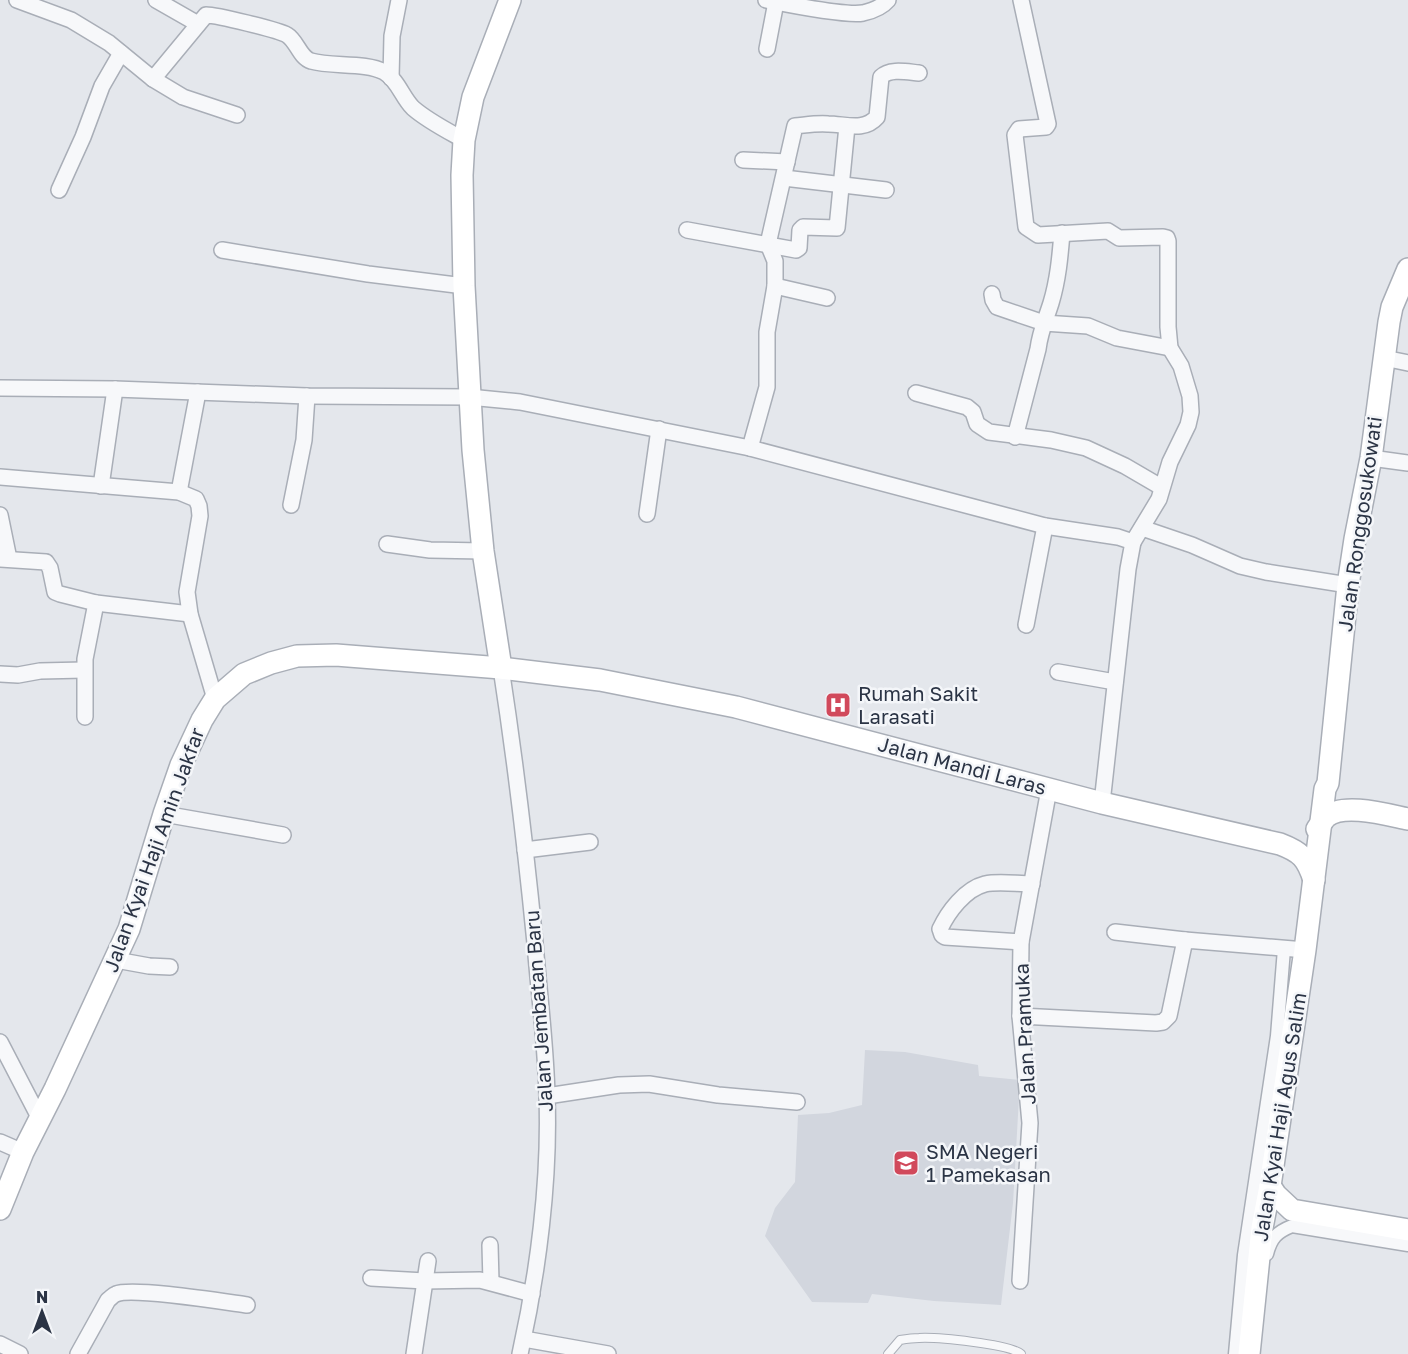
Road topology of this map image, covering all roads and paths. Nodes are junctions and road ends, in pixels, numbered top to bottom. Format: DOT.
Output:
graph roads {
  1 [pos="17,0"];
  2 [pos="156,0"];
  3 [pos="399,0"];
  4 [pos="510,0"];
  5 [pos="888,0"];
  6 [pos="1021,0"];
  7 [pos="771,1"];
  8 [pos="198,24"];
  9 [pos="767,49"];
  10 [pos="121,53"];
  11 [pos="919,73"];
  12 [pos="391,78"];
  13 [pos="153,79"];
  14 [pos="237,115"];
  15 [pos="847,126"];
  16 [pos="464,140"];
  17 [pos="743,160"];
  18 [pos="785,170"];
  19 [pos="841,186"];
  20 [pos="59,190"];
  21 [pos="886,190"];
  22 [pos="687,230"];
  23 [pos="1062,233"];
  24 [pos="768,244"];
  25 [pos="222,250"];
  26 [pos="1408,269"];
  27 [pos="464,286"];
  28 [pos="775,286"];
  29 [pos="992,294"];
  30 [pos="827,298"];
  31 [pos="1044,322"];
  32 [pos="1170,348"];
  33 [pos="1384,358"];
  34 [pos="1408,363"];
  35 [pos="0,388"];
  36 [pos="115,389"];
  37 [pos="198,392"];
  38 [pos="916,393"];
  39 [pos="307,396"];
  40 [pos="469,397"];
  41 [pos="659,429"];
  42 [pos="1015,437"];
  43 [pos="750,448"];
  44 [pos="1371,458"];
  45 [pos="1408,463"];
  46 [pos="0,477"];
  47 [pos="101,486"];
  48 [pos="1161,487"];
  49 [pos="179,492"];
  50 [pos="291,506"];
  51 [pos="647,514"];
  52 [pos="0,515"];
  53 [pos="1045,526"];
  54 [pos="1142,528"];
  55 [pos="1133,543"];
  56 [pos="387,544"];
  57 [pos="483,551"];
  58 [pos="5,560"];
  59 [pos="1348,585"];
  60 [pos="96,603"];
  61 [pos="190,614"];
  62 [pos="1026,625"];
  63 [pos="501,668"];
  64 [pos="84,670"];
  65 [pos="1058,672"];
  66 [pos="0,674"];
  67 [pos="1115,682"];
  68 [pos="215,699"];
  69 [pos="85,717"];
  70 [pos="1328,783"];
  71 [pos="1049,789"];
  72 [pos="1102,803"];
  73 [pos="1354,810"];
  74 [pos="164,814"];
  75 [pos="1408,819"];
  76 [pos="1321,824"];
  77 [pos="283,835"];
  78 [pos="590,842"];
  79 [pos="1280,844"];
  80 [pos="525,850"];
  81 [pos="1314,880"];
  82 [pos="1032,884"];
  83 [pos="1115,933"];
  84 [pos="1185,940"];
  85 [pos="1021,942"];
  86 [pos="1295,950"];
  87 [pos="117,960"];
  88 [pos="170,967"];
  89 [pos="1020,1016"];
  90 [pos="0,1042"];
  91 [pos="547,1096"];
  92 [pos="787,1101"];
  93 [pos="40,1119"];
  94 [pos="0,1142"];
  95 [pos="23,1152"];
  96 [pos="1270,1186"];
  97 [pos="0,1209"];
  98 [pos="1292,1210"];
  99 [pos="1262,1228"];
  100 [pos="1408,1230"];
  101 [pos="490,1245"];
  102 [pos="1408,1245"];
  103 [pos="428,1261"];
  104 [pos="371,1278"];
  105 [pos="425,1281"];
  106 [pos="1020,1281"];
  107 [pos="491,1282"];
  108 [pos="532,1293"];
  109 [pos="247,1305"];
  110 [pos="0,1344"];
  111 [pos="522,1347"];
  112 [pos="82,1353"];
  113 [pos="20,1354"];
  114 [pos="414,1354"];
  115 [pos="608,1354"];
  116 [pos="888,1354"];
  117 [pos="1021,1354"];
  118 [pos="1234,1354"];
  119 [pos="1249,1354"];
  120 [pos="1258,1354"];
  1 -- 10 [label="street"];
  2 -- 8 [label="street"];
  3 -- 12 [label="street"];
  4 -- 16 [label="main road"];
  5 -- 7 [label="street"];
  6 -- 23 [label="street"];
  7 -- 9 [label="street"];
  8 -- 12 [label="street"];
  8 -- 13 [label="street"];
  10 -- 13 [label="street"];
  10 -- 20 [label="street"];
  11 -- 15 [label="street"];
  12 -- 16 [label="street"];
  13 -- 14 [label="street"];
  15 -- 18 [label="street"];
  15 -- 19 [label="street"];
  16 -- 27 [label="main road"];
  17 -- 18 [label="street"];
  18 -- 19 [label="street"];
  18 -- 24 [label="street"];
  19 -- 21 [label="street"];
  19 -- 24 [label="street"];
  22 -- 24 [label="street"];
  23 -- 31 [label="street"];
  23 -- 32 [label="street"];
  24 -- 28 [label="street"];
  25 -- 27 [label="street"];
  26 -- 33 [label="main road, Jalan Ronggosukowati"];
  27 -- 40 [label="main road"];
  28 -- 30 [label="street"];
  28 -- 43 [label="street"];
  29 -- 31 [label="street"];
  31 -- 32 [label="street"];
  31 -- 42 [label="street"];
  32 -- 48 [label="street"];
  33 -- 34 [label="street"];
  33 -- 44 [label="main road, Jalan Ronggosukowati"];
  35 -- 36 [label="street"];
  36 -- 37 [label="street"];
  36 -- 47 [label="street"];
  37 -- 39 [label="street"];
  37 -- 49 [label="street"];
  38 -- 42 [label="street"];
  39 -- 40 [label="street"];
  39 -- 50 [label="street"];
  40 -- 41 [label="street"];
  40 -- 57 [label="main road"];
  41 -- 43 [label="street"];
  41 -- 51 [label="street"];
  42 -- 48 [label="street"];
  43 -- 53 [label="street"];
  44 -- 45 [label="street"];
  44 -- 59 [label="main road, Jalan Ronggosukowati"];
  46 -- 47 [label="street"];
  47 -- 49 [label="street"];
  48 -- 54 [label="street"];
  49 -- 61 [label="street"];
  52 -- 58 [label="street"];
  53 -- 55 [label="street"];
  53 -- 62 [label="street"];
  54 -- 55 [label="street"];
  54 -- 59 [label="street"];
  55 -- 67 [label="street"];
  56 -- 57 [label="street"];
  57 -- 63 [label="main road"];
  58 -- 60 [label="street"];
  59 -- 70 [label="main road, Jalan Ronggosukowati"];
  60 -- 61 [label="street"];
  60 -- 64 [label="street"];
  61 -- 68 [label="street"];
  63 -- 68 [label="main road, Jalan Kyai Haji Amin Jakfar"];
  63 -- 71 [label="main road, Jalan Mandi Laras"];
  63 -- 80 [label="street, Jalan Jembatan Baru"];
  64 -- 66 [label="street"];
  64 -- 69 [label="street"];
  65 -- 67 [label="street"];
  67 -- 72 [label="street"];
  68 -- 74 [label="main road, Jalan Kyai Haji Amin Jakfar"];
  70 -- 73 [label="main road"];
  70 -- 76 [label="main road, Jalan Ronggosukowati"];
  71 -- 72 [label="main road, Jalan Mandi Laras"];
  71 -- 82 [label="street, Jalan Pramuka"];
  72 -- 79 [label="main road, Jalan Mandi Laras"];
  73 -- 75 [label="main road"];
  73 -- 76 [label="main road"];
  74 -- 77 [label="street"];
  74 -- 87 [label="main road, Jalan Kyai Haji Amin Jakfar"];
  76 -- 79 [label="main road"];
  76 -- 81 [label="main road, Jalan Kyai Haji Agus Salim"];
  78 -- 80 [label="street"];
  79 -- 81 [label="main road"];
  80 -- 91 [label="street, Jalan Jembatan Baru"];
  81 -- 86 [label="main road, Jalan Kyai Haji Agus Salim"];
  82 -- 85 [label="street, Jalan Pramuka"];
  82 -- 85 [label="street"];
  83 -- 84 [label="street"];
  84 -- 86 [label="street"];
  84 -- 89 [label="street"];
  85 -- 89 [label="street, Jalan Pramuka"];
  86 -- 96 [label="main road, Jalan Kyai Haji Agus Salim"];
  86 -- 118 [label="street"];
  87 -- 88 [label="street"];
  87 -- 93 [label="main road, Jalan Kyai Haji Amin Jakfar"];
  89 -- 106 [label="street, Jalan Pramuka"];
  90 -- 93 [label="street"];
  91 -- 92 [label="street"];
  91 -- 108 [label="street, Jalan Jembatan Baru"];
  93 -- 95 [label="main road, Jalan Kyai Haji Amin Jakfar"];
  94 -- 95 [label="street"];
  95 -- 97 [label="main road, Jalan Kyai Haji Amin Jakfar"];
  96 -- 98 [label="main road"];
  96 -- 99 [label="main road, Jalan Kyai Haji Agus Salim"];
  98 -- 99 [label="main road"];
  98 -- 100 [label="main road"];
  99 -- 119 [label="main road, Jalan Kyai Haji Agus Salim"];
  101 -- 107 [label="street"];
  102 -- 120 [label="street"];
  103 -- 105 [label="street"];
  104 -- 105 [label="street"];
  105 -- 107 [label="street"];
  105 -- 114 [label="street"];
  107 -- 108 [label="street"];
  108 -- 111 [label="street, Jalan Jembatan Baru"];
  109 -- 112 [label="street"];
  110 -- 113 [label="street"];
  111 -- 115 [label="street"];
  116 -- 117 [label="lane"];
}
